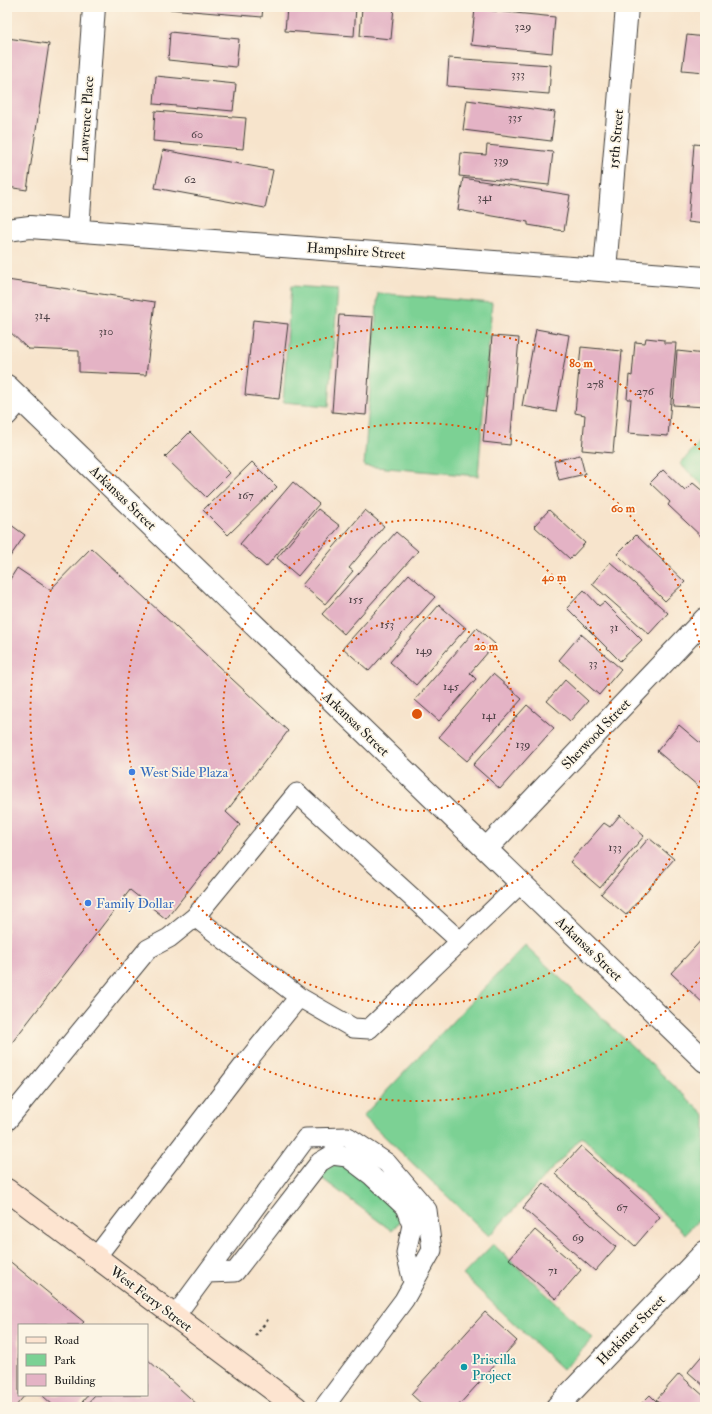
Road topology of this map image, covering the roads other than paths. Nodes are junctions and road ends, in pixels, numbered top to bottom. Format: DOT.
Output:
graph roads {
  1 [pos="94,7"];
  2 [pos="627,7"];
  3 [pos="7,230"];
  4 [pos="78,230"];
  5 [pos="605,270"];
  6 [pos="705,278"];
  7 [pos="14,393"];
  8 [pos="7,416"];
  9 [pos="705,620"];
  10 [pos="486,849"];
  11 [pos="522,883"];
  12 [pos="195,917"];
  13 [pos="461,942"];
  14 [pos="299,997"];
  15 [pos="705,1061"];
  16 [pos="7,1121"];
  17 [pos="7,1190"];
  18 [pos="705,1252"];
  19 [pos="96,1258"];
  20 [pos="207,1273"];
  21 [pos="414,1282"];
  22 [pos="175,1316"];
  23 [pos="296,1407"];
  24 [pos="324,1407"];
  25 [pos="557,1407"];
  1 -- 4 [label="street, Lawrence Place"];
  2 -- 5 [label="street, 15th Street"];
  3 -- 4 [label="street, Hampshire Street"];
  4 -- 5 [label="street, Hampshire Street"];
  5 -- 6 [label="street, Hampshire Street"];
  7 -- 8 [label="lane"];
  7 -- 10 [label="street, Arkansas Street"];
  9 -- 10 [label="street, Sherwood Street"];
  10 -- 11 [label="street, Arkansas Street"];
  11 -- 13 [label="lane"];
  11 -- 15 [label="street, Arkansas Street"];
  12 -- 13 [label="lane"];
  12 -- 14 [label="lane"];
  12 -- 16 [label="lane"];
  13 -- 14 [label="lane"];
  14 -- 19 [label="lane"];
  17 -- 19 [label="street, West Ferry Street"];
  18 -- 25 [label="street, Herkimer Street"];
  19 -- 22 [label="street, West Ferry Street"];
  20 -- 21 [label="lane"];
  20 -- 21 [label="lane"];
  20 -- 22 [label="lane"];
  21 -- 24 [label="lane"];
  22 -- 23 [label="street, West Ferry Street"];
}
